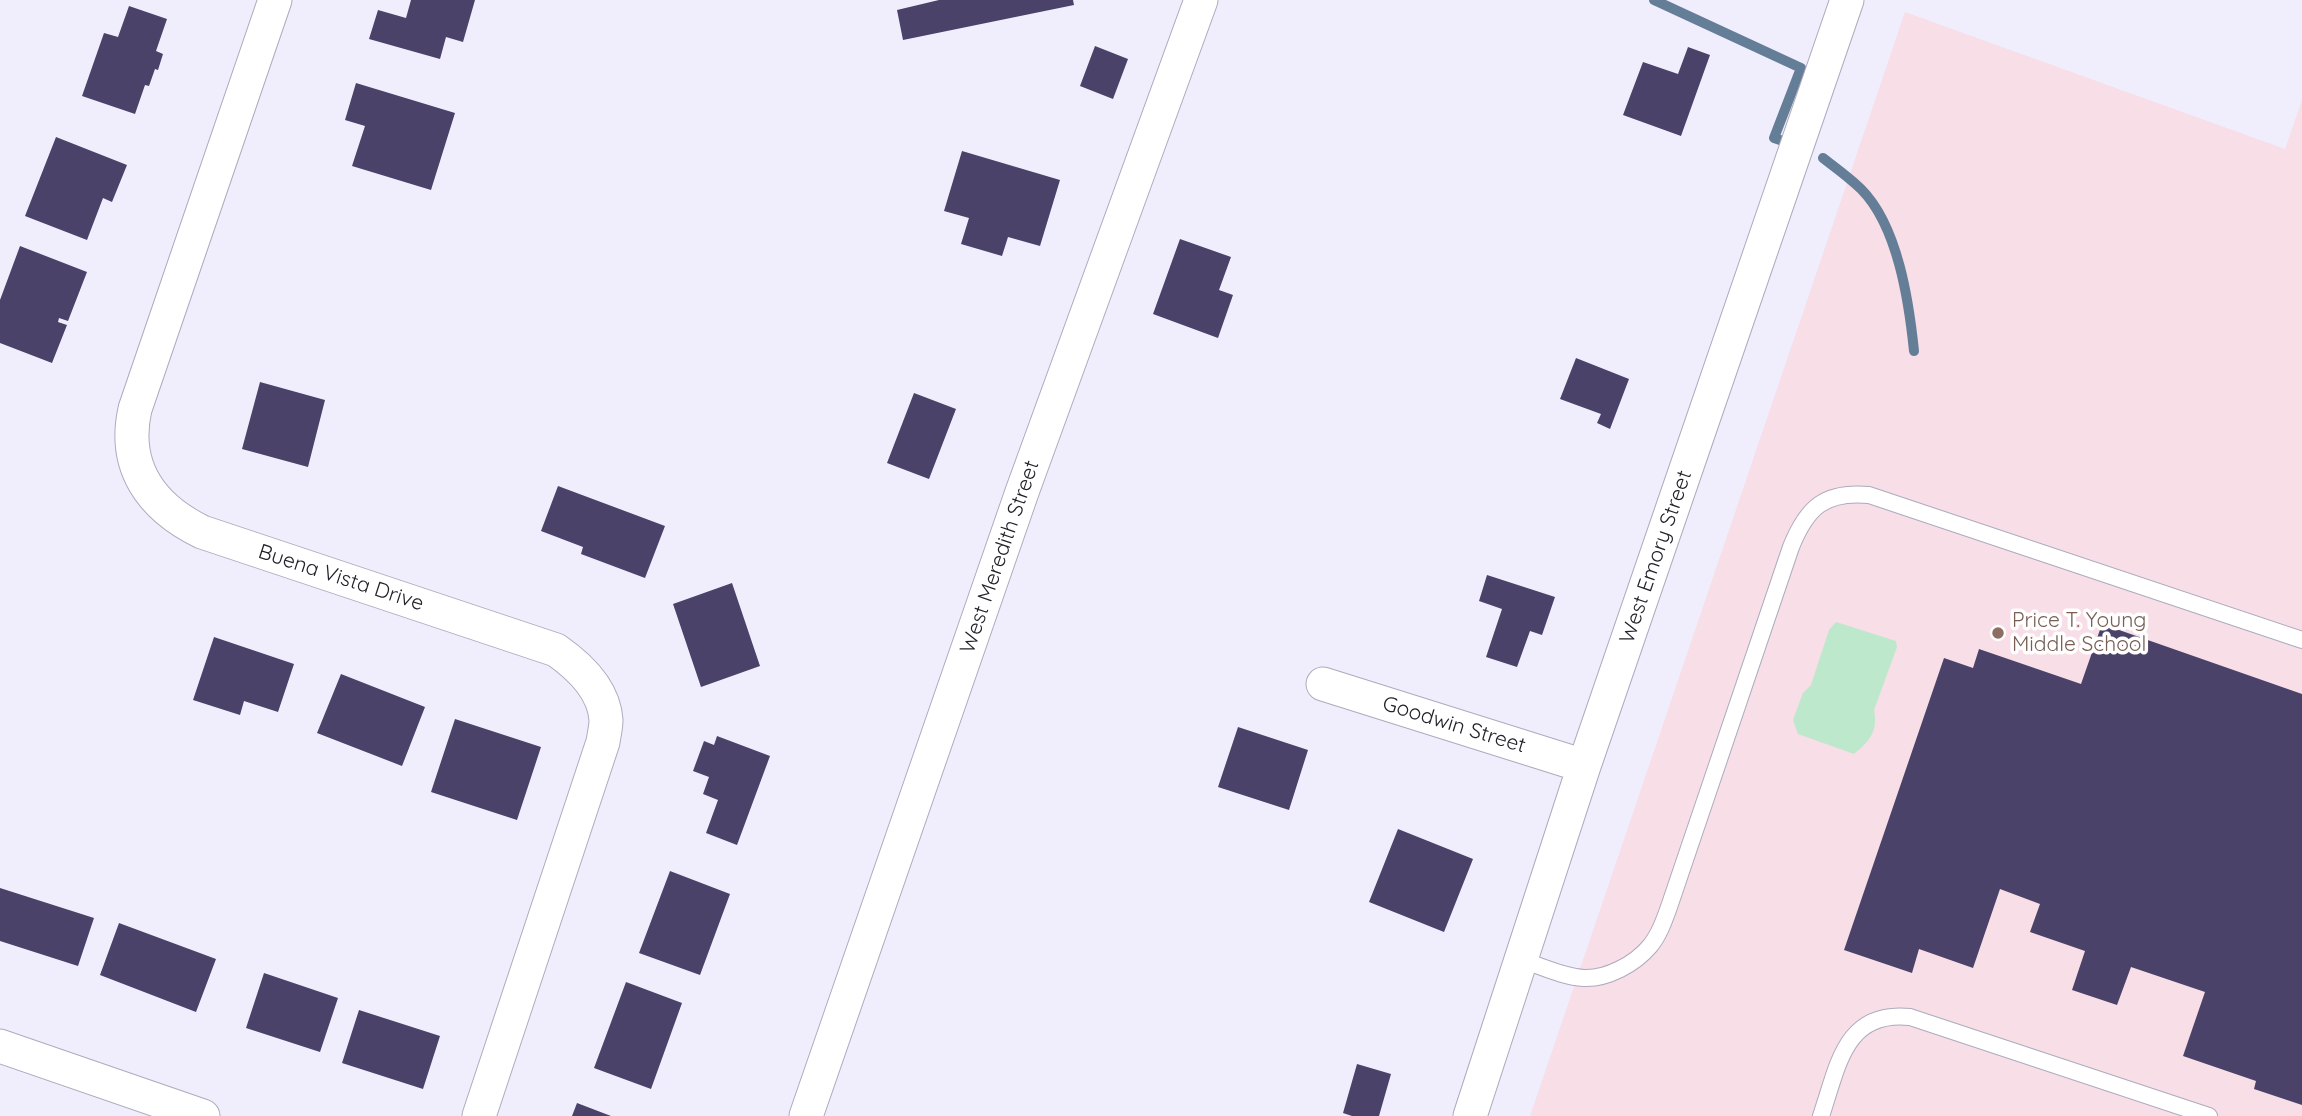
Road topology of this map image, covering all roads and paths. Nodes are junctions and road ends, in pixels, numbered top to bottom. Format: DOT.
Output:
graph roads {
  1 [pos="275,0"];
  2 [pos="1201,0"];
  3 [pos="1847,0"];
  4 [pos="2302,640"];
  5 [pos="1323,684"];
  6 [pos="1584,766"];
  7 [pos="1522,960"];
  8 [pos="0,1046"];
  9 [pos="203,1116"];
  10 [pos="479,1116"];
  11 [pos="806,1116"];
  12 [pos="1470,1116"];
  13 [pos="1821,1116"];
  14 [pos="2209,1116"];
  1 -- 10 [label="street, Buena Vista Drive"];
  2 -- 11 [label="street, West Meredith Street"];
  3 -- 6 [label="street, West Emory Street"];
  4 -- 7 [label="lane"];
  5 -- 6 [label="street, Goodwin Street"];
  6 -- 7 [label="street, West Emory Street"];
  7 -- 12 [label="street, West Emory Street"];
  8 -- 9 [label="street"];
  13 -- 14 [label="lane"];
}
